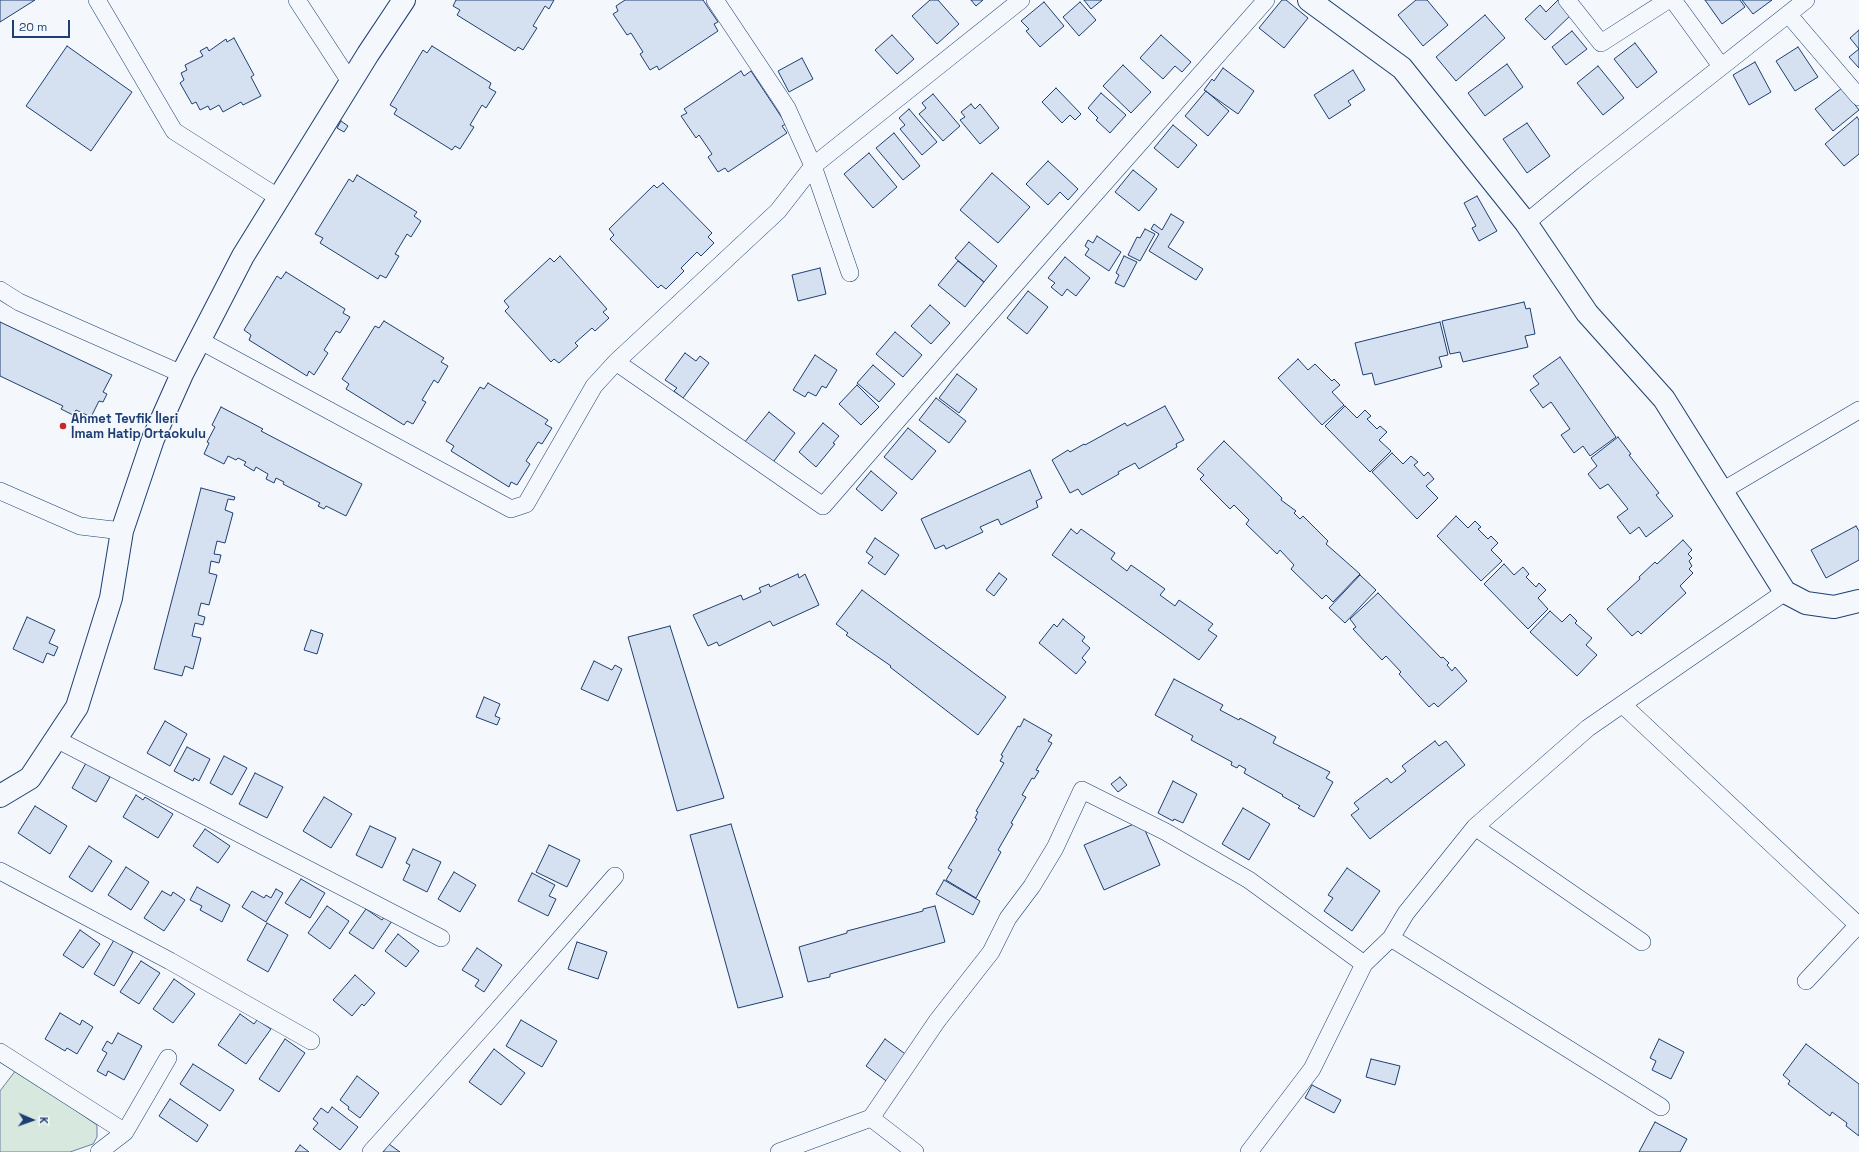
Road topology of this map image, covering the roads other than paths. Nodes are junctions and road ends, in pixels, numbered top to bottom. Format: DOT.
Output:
graph roads {
  1 [pos="97,0"];
  2 [pos="297,0"];
  3 [pos="404,0"];
  4 [pos="715,0"];
  5 [pos="1021,0"];
  6 [pos="1266,0"];
  7 [pos="1309,0"];
  8 [pos="1567,0"];
  9 [pos="1668,0"];
  10 [pos="1673,0"];
  11 [pos="1806,0"];
  12 [pos="1788,14"];
  13 [pos="1721,66"];
  14 [pos="351,83"];
  15 [pos="1859,97"];
  16 [pos="813,166"];
  17 [pos="279,198"];
  18 [pos="1526,223"];
  19 [pos="850,273"];
  20 [pos="0,290"];
  21 [pos="199,340"];
  22 [pos="616,362"];
  23 [pos="182,374"];
  24 [pos="1859,410"];
  25 [pos="0,491"];
  26 [pos="1722,491"];
  27 [pos="122,531"];
  28 [pos="1785,592"];
  29 [pos="1859,601"];
  30 [pos="1623,705"];
  31 [pos="56,739"];
  32 [pos="0,796"];
  33 [pos="1475,827"];
  34 [pos="0,871"];
  35 [pos="615,876"];
  36 [pos="1858,924"];
  37 [pos="441,938"];
  38 [pos="1391,938"];
  39 [pos="1642,942"];
  40 [pos="1364,964"];
  41 [pos="1806,981"];
  42 [pos="311,1041"];
  43 [pos="0,1052"];
  44 [pos="168,1058"];
  45 [pos="1661,1107"];
  46 [pos="871,1118"];
  47 [pos="125,1132"];
  48 [pos="99,1152"];
  49 [pos="371,1152"];
  50 [pos="779,1152"];
  51 [pos="915,1152"];
  52 [pos="1249,1152"];
  1 -- 17 [label="street"];
  2 -- 14 [label="street"];
  3 -- 14 [label="street"];
  4 -- 16 [label="street"];
  5 -- 16 [label="street"];
  6 -- 22 [label="street"];
  7 -- 18 [label="street"];
  8 -- 9 [label="street"];
  10 -- 13 [label="street"];
  11 -- 12 [label="street"];
  12 -- 13 [label="street"];
  12 -- 15 [label="street"];
  13 -- 18 [label="street"];
  14 -- 17 [label="street"];
  16 -- 19 [label="street"];
  16 -- 22 [label="street"];
  17 -- 21 [label="street"];
  18 -- 26 [label="street"];
  20 -- 23 [label="street"];
  21 -- 22 [label="street"];
  21 -- 23 [label="street"];
  23 -- 27 [label="street"];
  24 -- 26 [label="street"];
  25 -- 27 [label="street"];
  26 -- 28 [label="street"];
  27 -- 31 [label="street"];
  28 -- 29 [label="street"];
  28 -- 30 [label="street"];
  30 -- 33 [label="street"];
  30 -- 36 [label="street"];
  31 -- 32 [label="street"];
  31 -- 37 [label="street"];
  33 -- 38 [label="street"];
  33 -- 39 [label="street"];
  34 -- 42 [label="street"];
  35 -- 49 [label="street"];
  36 -- 41 [label="street"];
  38 -- 40 [label="street"];
  38 -- 45 [label="street"];
  40 -- 46 [label="street"];
  40 -- 52 [label="street"];
  43 -- 47 [label="street"];
  44 -- 47 [label="street"];
  46 -- 50 [label="street"];
  46 -- 51 [label="street"];
  47 -- 48 [label="street"];
}
